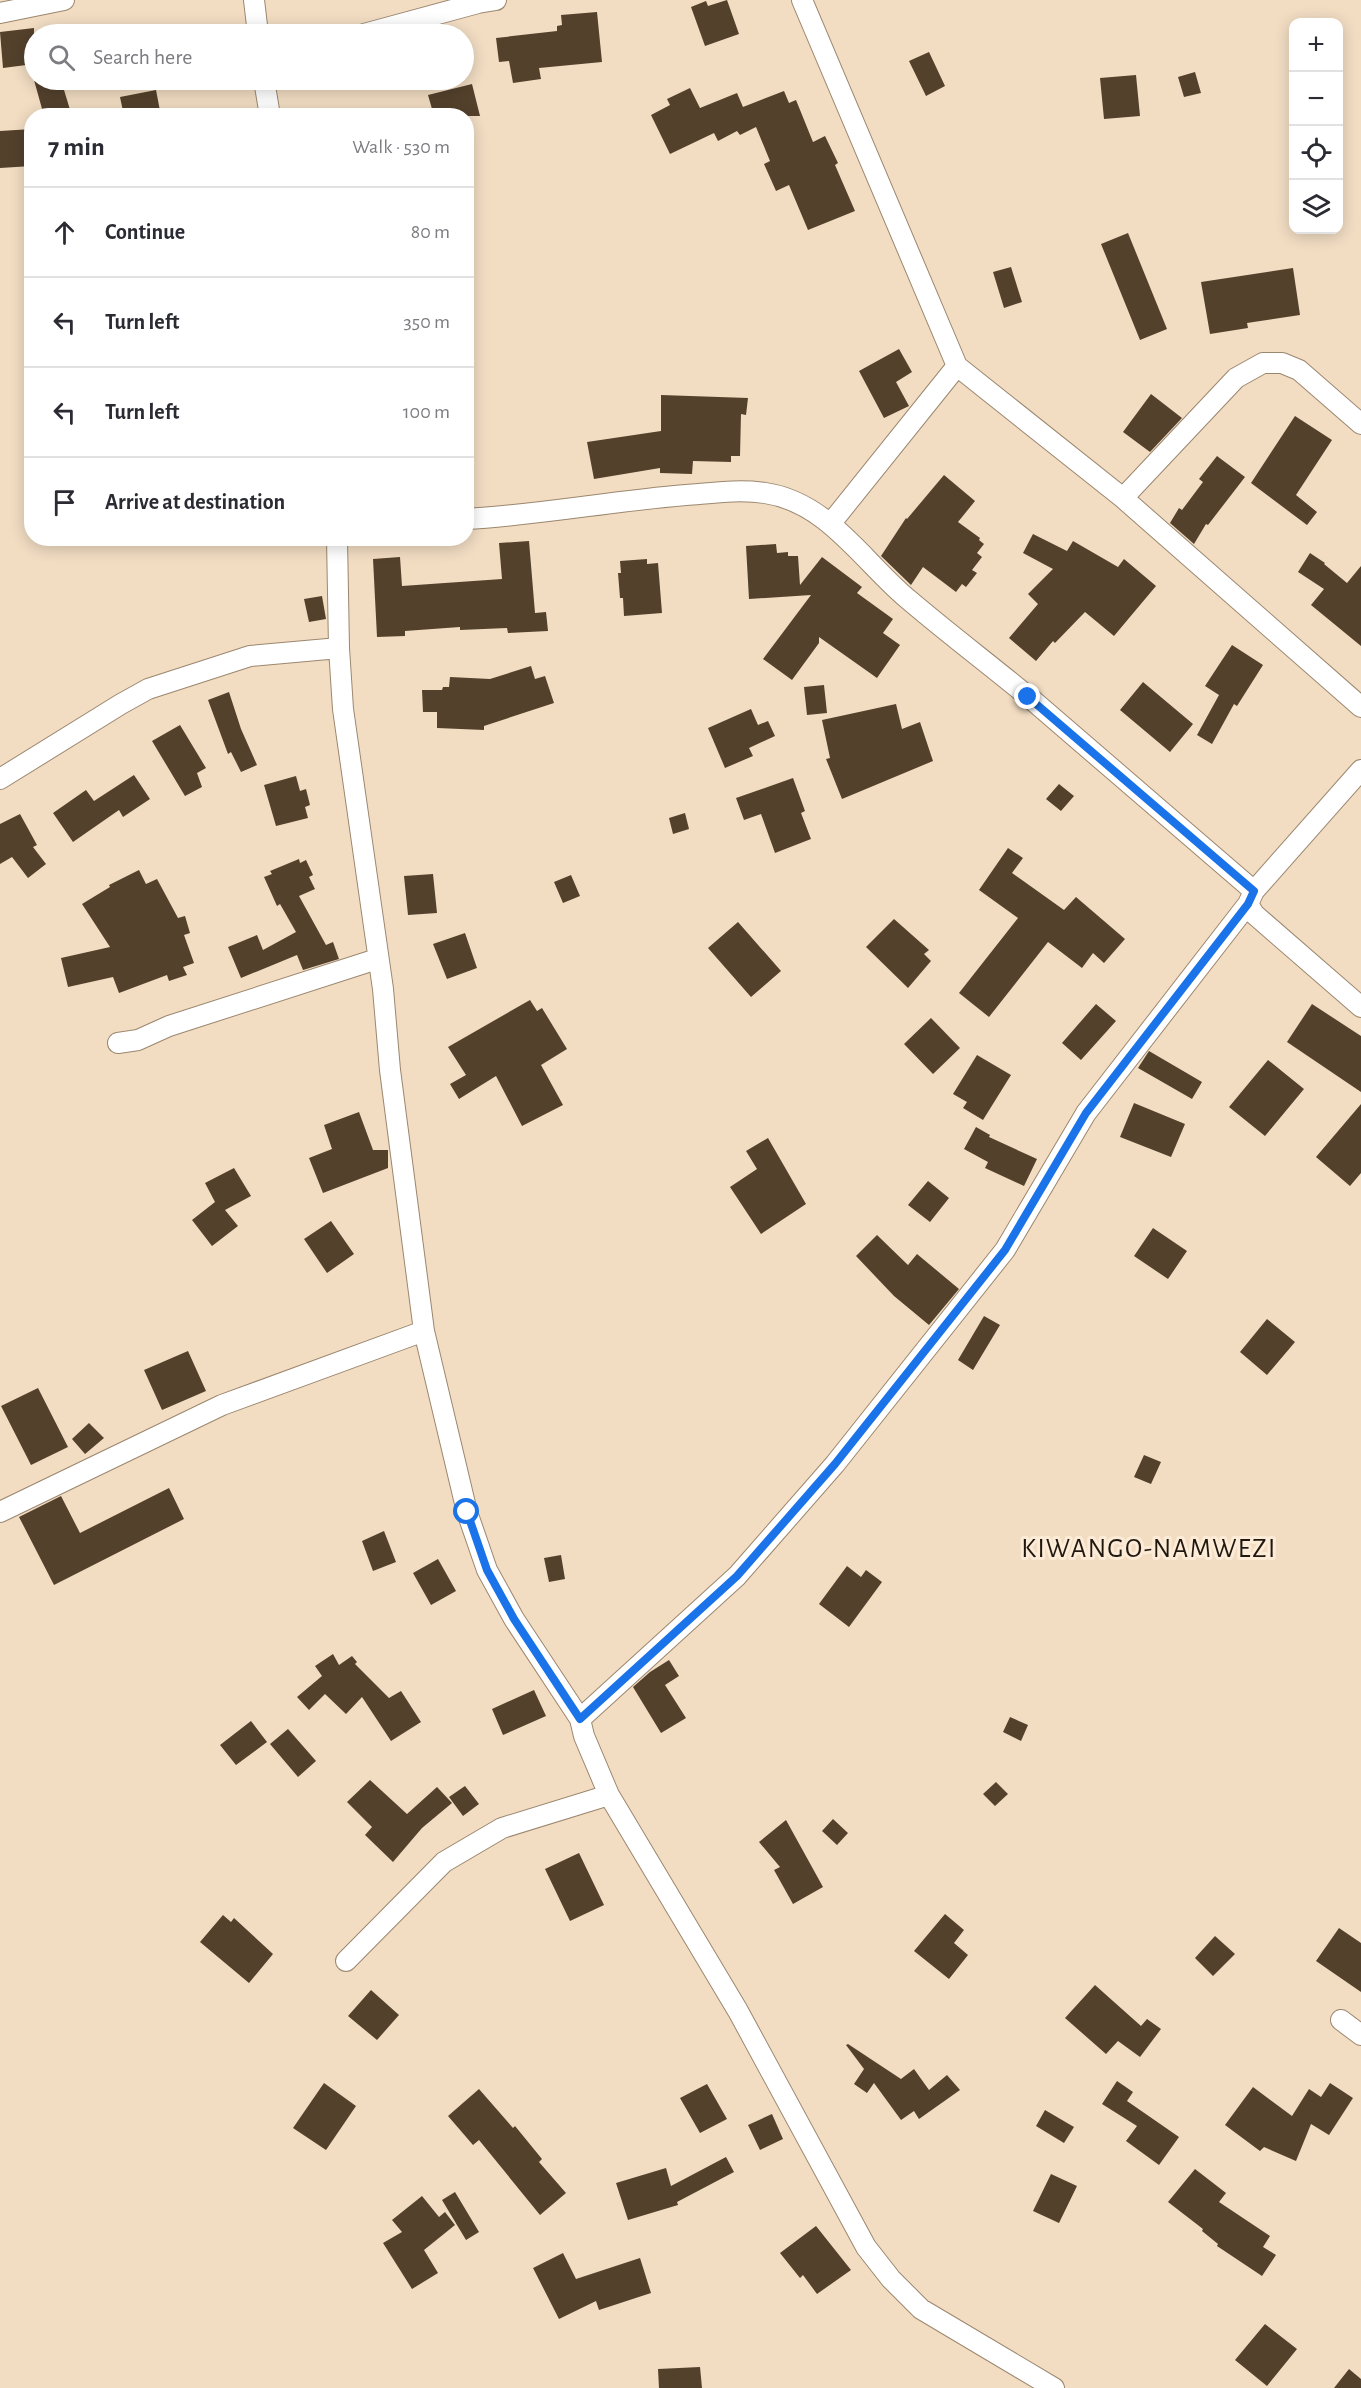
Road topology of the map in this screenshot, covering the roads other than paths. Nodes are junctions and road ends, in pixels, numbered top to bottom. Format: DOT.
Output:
graph roads {
  1 [pos="64,0"];
  2 [pos="254,0"];
  3 [pos="802,0"];
  4 [pos="484,1"];
  5 [pos="0,13"];
  6 [pos="257,24"];
  7 [pos="400,24"];
  8 [pos="266,90"];
  9 [pos="269,108"];
  10 [pos="957,366"];
  11 [pos="1361,424"];
  12 [pos="1123,498"];
  13 [pos="474,519"];
  14 [pos="831,523"];
  15 [pos="338,546"];
  16 [pos="339,648"];
  17 [pos="1361,707"];
  18 [pos="1361,770"];
  19 [pos="0,780"];
  20 [pos="1251,898"];
  21 [pos="377,960"];
  22 [pos="1361,1007"];
  23 [pos="118,1043"];
  24 [pos="424,1331"];
  25 [pos="0,1512"];
  26 [pos="580,1719"];
  27 [pos="609,1795"];
  28 [pos="345,1961"];
  29 [pos="1341,2020"];
  30 [pos="1361,2035"];
  31 [pos="1054,2388"];
  1 -- 5 [label="street"];
  2 -- 6 [label="street"];
  3 -- 10 [label="street"];
  4 -- 7 [label="street"];
  8 -- 9 [label="street"];
  10 -- 12 [label="street"];
  10 -- 14 [label="street"];
  11 -- 12 [label="street"];
  12 -- 17 [label="street"];
  13 -- 14 [label="street"];
  14 -- 20 [label="street"];
  15 -- 16 [label="street"];
  16 -- 19 [label="street"];
  16 -- 21 [label="street"];
  18 -- 20 [label="street"];
  20 -- 22 [label="street"];
  20 -- 26 [label="street"];
  21 -- 23 [label="street"];
  21 -- 24 [label="street"];
  24 -- 25 [label="street"];
  24 -- 26 [label="street"];
  26 -- 27 [label="street"];
  27 -- 28 [label="street"];
  27 -- 31 [label="street"];
  29 -- 30 [label="street"];
}
